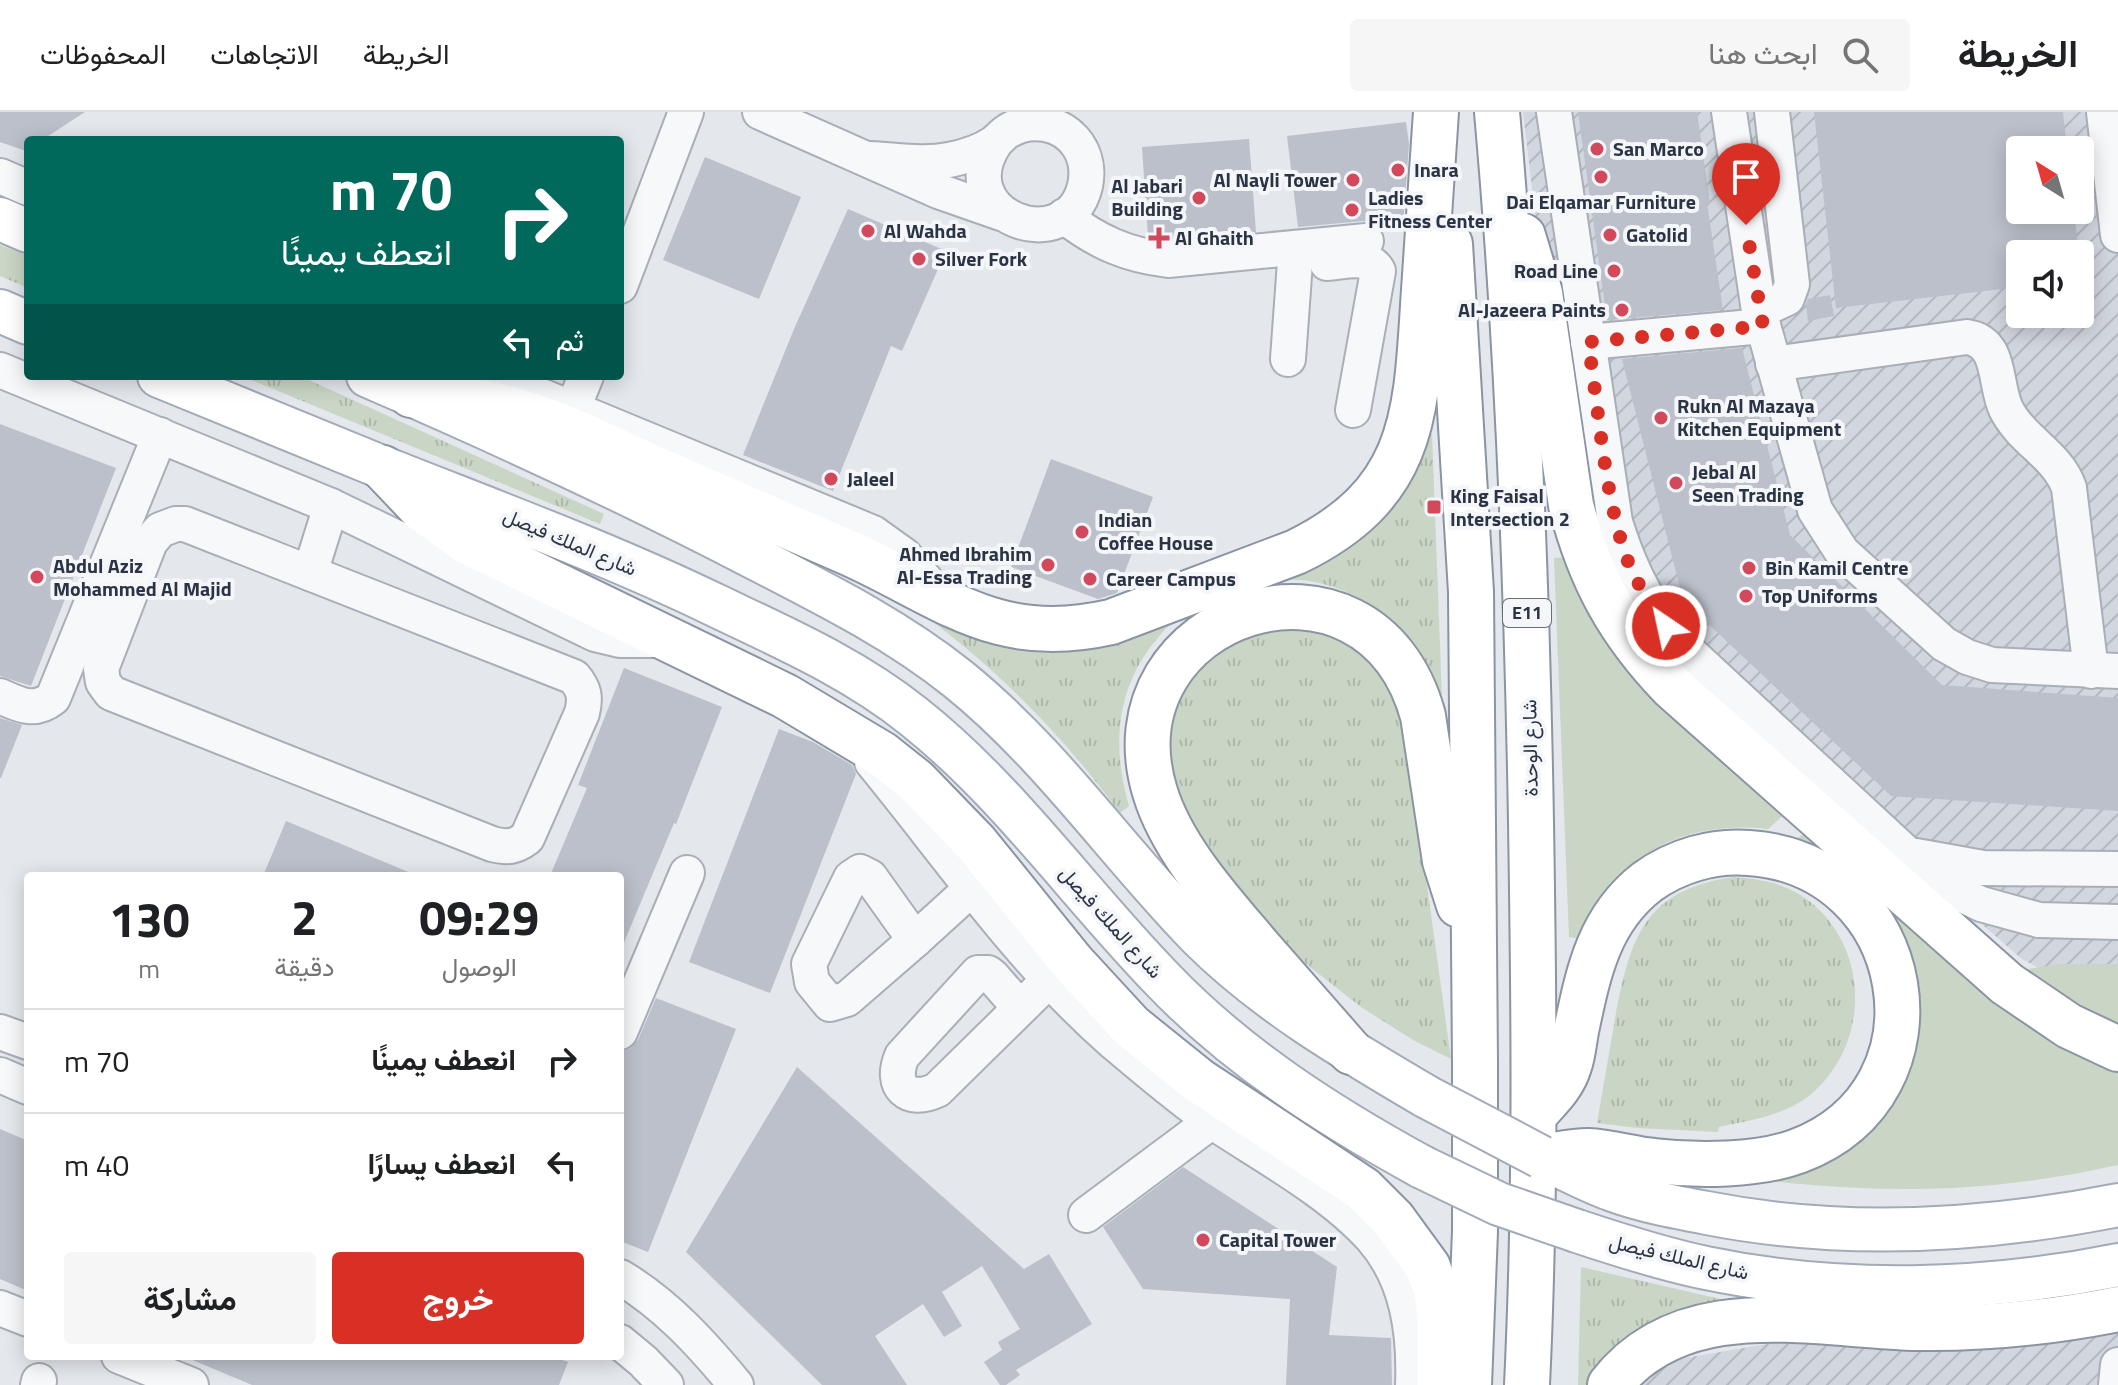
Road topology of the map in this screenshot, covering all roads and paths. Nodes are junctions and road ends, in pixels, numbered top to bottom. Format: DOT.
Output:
graph roads {
  1 [pos="686,112"];
  2 [pos="760,112"];
  3 [pos="1436,112"];
  4 [pos="1442,112"];
  5 [pos="1497,112"];
  6 [pos="1554,112"];
  7 [pos="1729,112"];
  8 [pos="1772,112"];
  9 [pos="2104,112"];
  10 [pos="1015,127"];
  11 [pos="1079,128"];
  12 [pos="870,159"];
  13 [pos="1502,169"];
  14 [pos="0,176"];
  15 [pos="24,186"];
  16 [pos="1001,213"];
  17 [pos="1064,216"];
  18 [pos="0,219"];
  19 [pos="24,229"];
  20 [pos="2118,235"];
  21 [pos="1366,241"];
  22 [pos="1296,257"];
  23 [pos="624,275"];
  24 [pos="0,311"];
  25 [pos="1761,318"];
  26 [pos="24,321"];
  27 [pos="1588,342"];
  28 [pos="1288,359"];
  29 [pos="1773,364"];
  30 [pos="0,370"];
  31 [pos="24,380"];
  32 [pos="25,380"];
  33 [pos="169,380"];
  34 [pos="377,380"];
  35 [pos="503,380"];
  36 [pos="584,380"];
  37 [pos="411,395"];
  38 [pos="573,408"];
  39 [pos="1353,410"];
  40 [pos="160,435"];
  41 [pos="383,468"];
  42 [pos="331,506"];
  43 [pos="310,573"];
  44 [pos="942,600"];
  45 [pos="670,639"];
  46 [pos="2104,671"];
  47 [pos="0,696"];
  48 [pos="846,731"];
  49 [pos="1907,854"];
  50 [pos="2118,869"];
  51 [pos="687,873"];
  52 [pos="971,889"];
  53 [pos="2118,922"];
  54 [pos="915,940"];
  55 [pos="1474,944"];
  56 [pos="1049,980"];
  57 [pos="1020,1008"];
  58 [pos="624,1023"];
  59 [pos="2118,1049"];
  60 [pos="1351,1052"];
  61 [pos="0,1075"];
  62 [pos="24,1085"];
  63 [pos="1534,1115"];
  64 [pos="1212,1121"];
  65 [pos="1541,1157"];
  66 [pos="2118,1205"];
  67 [pos="1086,1215"];
  68 [pos="2118,1265"];
  69 [pos="624,1280"];
  70 [pos="0,1308"];
  71 [pos="2118,1309"];
  72 [pos="24,1317"];
  73 [pos="624,1345"];
  74 [pos="129,1360"];
  75 [pos="2118,1365"];
  76 [pos="191,1385"];
  77 [pos="666,1385"];
  78 [pos="736,1385"];
  79 [pos="1413,1385"];
  80 [pos="1440,1385"];
  81 [pos="1469,1385"];
  82 [pos="1527,1385"];
  83 [pos="1610,1385"];
  84 [pos="2116,1385"];
  1 -- 23 [label="street"];
  2 -- 12 [label="street"];
  3 -- 44 [label="highway"];
  4 -- 55 [label="highway"];
  5 -- 13 [label="highway, شارع الوحدة / E11"];
  6 -- 27 [label="street"];
  7 -- 25 [label="street"];
  8 -- 25 [label="street"];
  9 -- 20 [label="street"];
  10 -- 11 [label="street"];
  10 -- 12 [label="street"];
  10 -- 16 [label="street"];
  11 -- 17 [label="street"];
  12 -- 16 [label="street"];
  13 -- 59 [label="highway"];
  13 -- 63 [label="highway, شارع الوحدة / E11"];
  14 -- 15 [label="street"];
  16 -- 17 [label="street"];
  17 -- 22 [label="street"];
  18 -- 19 [label="main road"];
  21 -- 22 [label="street"];
  22 -- 28 [label="street"];
  22 -- 39 [label="street"];
  24 -- 26 [label="main road"];
  25 -- 27 [label="street"];
  25 -- 29 [label="street"];
  27 -- 49 [label="street"];
  29 -- 46 [label="street"];
  29 -- 46 [label="street"];
  30 -- 31 [label="street"];
  32 -- 40 [label="street"];
  33 -- 41 [label="main road, شارع الملك فيصل"];
  34 -- 37 [label="main road"];
  35 -- 38 [label="street"];
  36 -- 38 [label="street"];
  37 -- 44 [label="highway"];
  37 -- 60 [label="main road"];
  38 -- 44 [label="street"];
  40 -- 42 [label="street"];
  40 -- 47 [label="street"];
  41 -- 45 [label="highway"];
  41 -- 68 [label="main road, شارع الملك فيصل, bridge"];
  42 -- 43 [label="street"];
  42 -- 45 [label="street"];
  43 -- 43 [label="street"];
  45 -- 48 [label="highway"];
  48 -- 52 [label="street"];
  48 -- 80 [label="highway"];
  49 -- 50 [label="street"];
  49 -- 53 [label="street"];
  51 -- 58 [label="street"];
  52 -- 54 [label="street"];
  52 -- 56 [label="street"];
  55 -- 60 [label="highway"];
  55 -- 81 [label="highway"];
  56 -- 57 [label="street"];
  56 -- 64 [label="street"];
  60 -- 65 [label="main road, bridge"];
  61 -- 62 [label="street"];
  63 -- 65 [label="highway"];
  63 -- 82 [label="highway, شارع الوحدة / E11"];
  64 -- 67 [label="street"];
  64 -- 79 [label="street"];
  65 -- 66 [label="main road"];
  69 -- 78 [label="street"];
  70 -- 72 [label="street"];
  71 -- 83 [label="highway"];
  73 -- 77 [label="street"];
  74 -- 76 [label="street"];
  75 -- 84 [label="street"];
}
